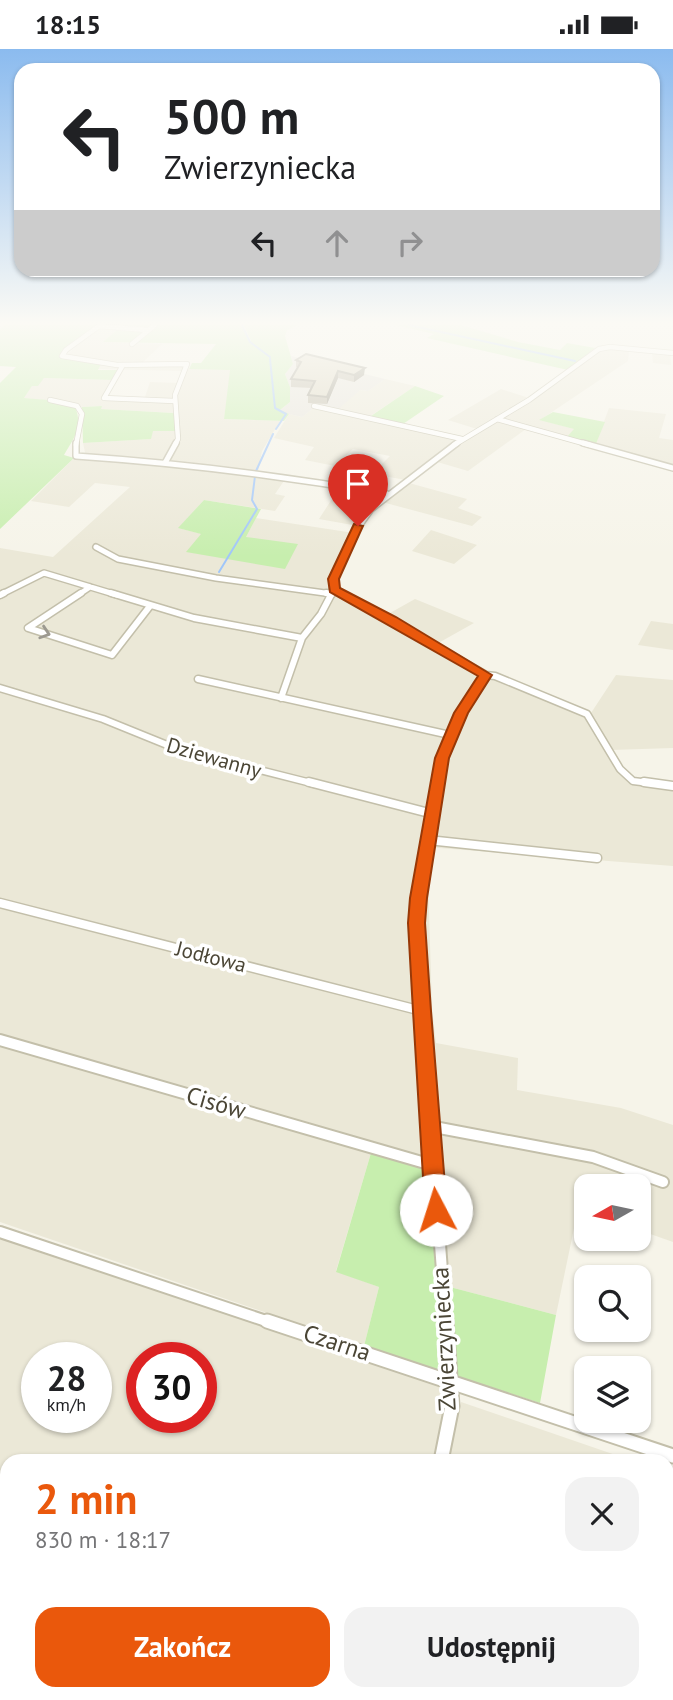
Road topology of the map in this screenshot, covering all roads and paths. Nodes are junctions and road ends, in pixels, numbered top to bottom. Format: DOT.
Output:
graph roads {
  1 [pos="62,402"];
  2 [pos="174,402"];
  3 [pos="522,402"];
  4 [pos="314,407"];
  5 [pos="497,419"];
  6 [pos="462,439"];
  7 [pos="165,463"];
  8 [pos="673,468"];
  9 [pos="387,494"];
  10 [pos="96,547"];
  11 [pos="90,587"];
  12 [pos="333,592"];
  13 [pos="0,595"];
  14 [pos="150,605"];
  15 [pos="302,638"];
  16 [pos="486,675"];
  17 [pos="198,679"];
  18 [pos="0,688"];
  19 [pos="281,698"];
  20 [pos="450,735"];
  21 [pos="673,786"];
  22 [pos="433,814"];
  23 [pos="428,840"];
  24 [pos="597,858"];
  25 [pos="0,903"];
  26 [pos="422,1011"];
  27 [pos="0,1040"];
  28 [pos="429,1126"];
  29 [pos="432,1165"];
  30 [pos="663,1182"];
  31 [pos="0,1232"];
  32 [pos="451,1380"];
  33 [pos="442,1454"];
  34 [pos="667,1454"];
  1 -- 7 [label="street"];
  2 -- 7 [label="street"];
  3 -- 5 [label="street"];
  4 -- 6 [label="street"];
  5 -- 6 [label="street"];
  5 -- 8 [label="street"];
  6 -- 9 [label="street"];
  7 -- 9 [label="street"];
  9 -- 12 [label="street"];
  10 -- 12 [label="street"];
  11 -- 13 [label="street"];
  11 -- 14 [label="street"];
  11 -- 14 [label="street, one-way"];
  12 -- 15 [label="street"];
  12 -- 16 [label="street"];
  14 -- 15 [label="street"];
  15 -- 19 [label="street"];
  16 -- 20 [label="street, Zwierzyniecka"];
  16 -- 21 [label="street"];
  17 -- 19 [label="street"];
  18 -- 22 [label="street, Dziewanny"];
  19 -- 20 [label="street"];
  20 -- 22 [label="street, Zwierzyniecka"];
  22 -- 23 [label="street, Zwierzyniecka"];
  23 -- 24 [label="street"];
  23 -- 26 [label="street, Zwierzyniecka"];
  25 -- 26 [label="street, Jodłowa"];
  26 -- 28 [label="street, Zwierzyniecka"];
  27 -- 29 [label="street, Cisów"];
  28 -- 29 [label="street, Zwierzyniecka"];
  28 -- 30 [label="street"];
  29 -- 32 [label="street, Zwierzyniecka"];
  31 -- 32 [label="street, Czarna"];
  32 -- 33 [label="street, Zwierzyniecka"];
  32 -- 34 [label="street, Czarna"];
}
